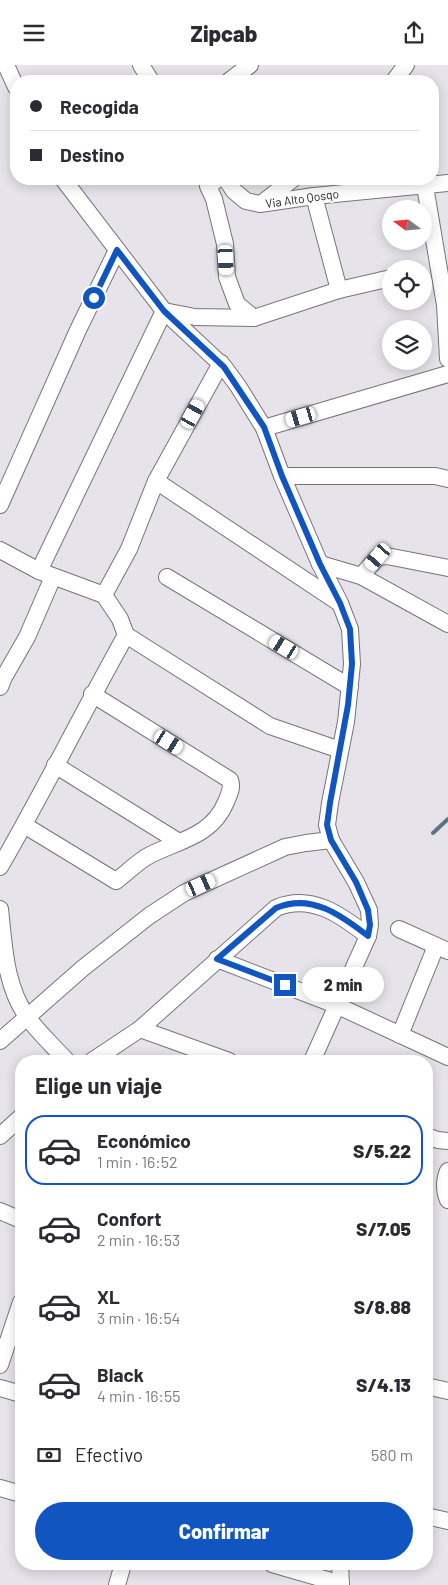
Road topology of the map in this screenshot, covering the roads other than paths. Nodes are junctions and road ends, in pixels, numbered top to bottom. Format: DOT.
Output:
graph roads {
  1 [pos="250,65"];
  2 [pos="237,75"];
  3 [pos="68,185"];
  4 [pos="209,185"];
  5 [pos="230,185"];
  6 [pos="285,185"];
  7 [pos="433,185"];
  8 [pos="425,186"];
  9 [pos="314,196"];
  10 [pos="260,204"];
  11 [pos="117,250"];
  12 [pos="430,260"];
  13 [pos="432,271"];
  14 [pos="382,280"];
  15 [pos="339,290"];
  16 [pos="447,305"];
  17 [pos="164,311"];
  18 [pos="254,318"];
  19 [pos="448,359"];
  20 [pos="221,363"];
  21 [pos="448,375"];
  22 [pos="264,427"];
  23 [pos="282,476"];
  24 [pos="448,479"];
  25 [pos="156,481"];
  26 [pos="0,505"];
  27 [pos="0,550"];
  28 [pos="320,564"];
  29 [pos="448,568"];
  30 [pos="46,574"];
  31 [pos="362,575"];
  32 [pos="167,577"];
  33 [pos="104,595"];
  34 [pos="340,603"];
  35 [pos="448,624"];
  36 [pos="126,635"];
  37 [pos="0,687"];
  38 [pos="350,687"];
  39 [pos="92,694"];
  40 [pos="340,750"];
  41 [pos="55,765"];
  42 [pos="24,825"];
  43 [pos="331,840"];
  44 [pos="179,842"];
  45 [pos="0,867"];
  46 [pos="0,909"];
  47 [pos="399,929"];
  48 [pos="368,936"];
  49 [pos="442,948"];
  50 [pos="2,950"];
  51 [pos="217,959"];
  52 [pos="336,1005"];
  53 [pos="27,1017"];
  54 [pos="140,1029"];
  55 [pos="400,1035"];
  56 [pos="0,1041"];
  57 [pos="62,1055"];
  58 [pos="101,1055"];
  59 [pos="212,1055"];
  60 [pos="315,1055"];
  61 [pos="448,1057"];
  62 [pos="15,1122"];
  63 [pos="0,1135"];
  64 [pos="433,1138"];
  65 [pos="448,1141"];
  66 [pos="448,1171"];
  67 [pos="448,1199"];
  68 [pos="0,1211"];
  69 [pos="15,1217"];
  70 [pos="15,1320"];
  71 [pos="0,1365"];
  72 [pos="0,1388"];
  73 [pos="433,1388"];
  74 [pos="448,1391"];
  75 [pos="15,1392"];
  76 [pos="0,1488"];
  77 [pos="15,1492"];
  78 [pos="433,1518"];
  79 [pos="448,1521"];
  80 [pos="122,1570"];
  81 [pos="293,1570"];
  82 [pos="340,1570"];
  83 [pos="341,1584"];
  84 [pos="117,1585"];
  1 -- 2 [label="street"];
  3 -- 11 [label="street"];
  4 -- 18 [label="street"];
  5 -- 10 [label="street, Via Alto Qosqo"];
  6 -- 10 [label="street"];
  7 -- 8 [label="street, Via Alto Qosqo"];
  8 -- 9 [label="street, Via Alto Qosqo"];
  8 -- 12 [label="street"];
  9 -- 10 [label="street, Via Alto Qosqo"];
  9 -- 15 [label="street"];
  11 -- 17 [label="street"];
  11 -- 26 [label="street"];
  13 -- 16 [label="street"];
  14 -- 15 [label="street"];
  15 -- 18 [label="street"];
  16 -- 19 [label="street"];
  17 -- 18 [label="street"];
  17 -- 20 [label="street"];
  17 -- 30 [label="street"];
  20 -- 22 [label="street"];
  20 -- 25 [label="street"];
  21 -- 22 [label="street"];
  22 -- 23 [label="street"];
  23 -- 24 [label="street"];
  23 -- 28 [label="street"];
  25 -- 33 [label="street"];
  25 -- 34 [label="street"];
  27 -- 30 [label="street"];
  28 -- 31 [label="street"];
  28 -- 34 [label="street"];
  29 -- 31 [label="street"];
  30 -- 33 [label="street"];
  30 -- 37 [label="street"];
  31 -- 35 [label="street"];
  32 -- 38 [label="street"];
  33 -- 36 [label="street"];
  34 -- 38 [label="street"];
  36 -- 39 [label="street"];
  36 -- 40 [label="street"];
  38 -- 40 [label="street"];
  39 -- 41 [label="street"];
  39 -- 44 [label="street"];
  40 -- 43 [label="street"];
  41 -- 42 [label="street"];
  41 -- 44 [label="street"];
  42 -- 44 [label="street"];
  42 -- 45 [label="street"];
  43 -- 48 [label="street"];
  43 -- 53 [label="street"];
  46 -- 50 [label="street"];
  47 -- 49 [label="street"];
  48 -- 51 [label="street"];
  48 -- 52 [label="street"];
  49 -- 55 [label="street"];
  50 -- 53 [label="street"];
  51 -- 52 [label="street"];
  51 -- 54 [label="street"];
  52 -- 55 [label="street"];
  52 -- 60 [label="street"];
  53 -- 56 [label="street"];
  53 -- 57 [label="street"];
  54 -- 58 [label="street"];
  54 -- 59 [label="street"];
  55 -- 61 [label="street"];
  62 -- 63 [label="street"];
  64 -- 65 [label="street"];
  66 -- 67 [label="street"];
  68 -- 69 [label="street"];
  70 -- 71 [label="street"];
  72 -- 75 [label="street"];
  73 -- 74 [label="street"];
  76 -- 77 [label="street"];
  78 -- 79 [label="street"];
  80 -- 84 [label="street"];
  81 -- 83 [label="street"];
  82 -- 83 [label="street"];
}
